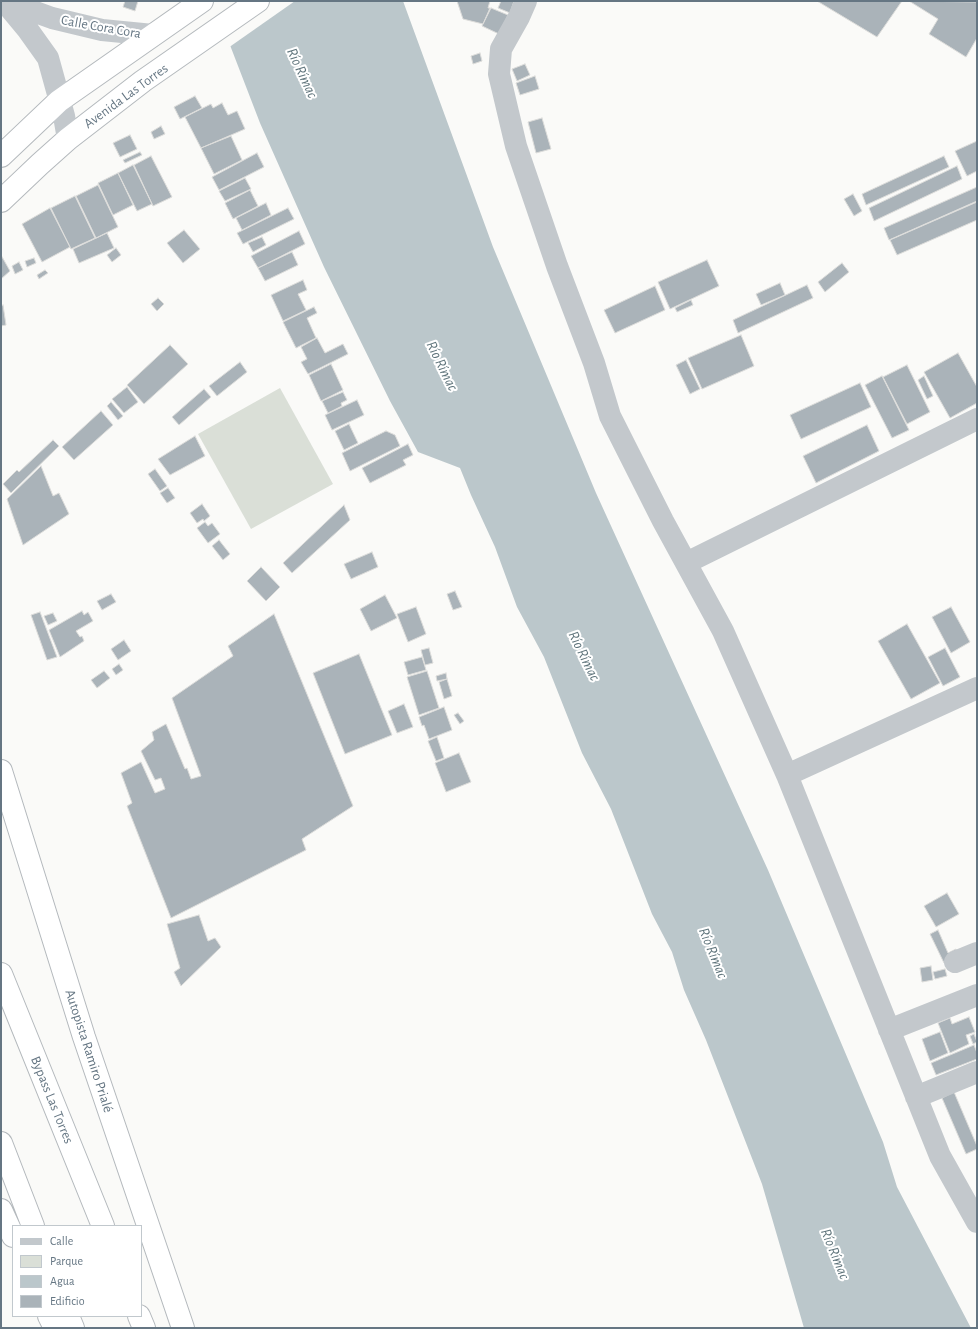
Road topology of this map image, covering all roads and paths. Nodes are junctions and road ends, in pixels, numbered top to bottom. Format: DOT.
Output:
graph roads {
  1 [pos="4,1"];
  2 [pos="202,1"];
  3 [pos="258,1"];
  4 [pos="526,1"];
  5 [pos="159,31"];
  6 [pos="59,101"];
  7 [pos="68,139"];
  8 [pos="1,156"];
  9 [pos="1,201"];
  10 [pos="977,419"];
  11 [pos="686,563"];
  12 [pos="977,688"];
  13 [pos="1,771"];
  14 [pos="787,775"];
  15 [pos="977,953"];
  16 [pos="956,962"];
  17 [pos="1,974"];
  18 [pos="977,995"];
  19 [pos="889,1030"];
  20 [pos="977,1072"];
  21 [pos="916,1097"];
  22 [pos="1,1143"];
  23 [pos="1,1210"];
  24 [pos="977,1222"];
  25 [pos="33,1225"];
  26 [pos="103,1225"];
  27 [pos="1,1227"];
  28 [pos="12,1234"];
  29 [pos="12,1246"];
  30 [pos="49,1317"];
  31 [pos="68,1317"];
  32 [pos="139,1317"];
  33 [pos="54,1328"];
  34 [pos="73,1328"];
  35 [pos="144,1328"];
  36 [pos="183,1328"];
  1 -- 5 [label="street, Calle Cora Cora"];
  1 -- 6 [label="street, Calle Cora Cora"];
  2 -- 5 [label="highway"];
  3 -- 7 [label="highway, Avenida Las Torres"];
  4 -- 11 [label="street"];
  5 -- 6 [label="highway"];
  6 -- 7 [label="street, Calle Cora Cora"];
  6 -- 8 [label="highway"];
  7 -- 9 [label="highway, Avenida Las Torres"];
  10 -- 11 [label="street"];
  11 -- 14 [label="street"];
  12 -- 14 [label="street"];
  13 -- 36 [label="highway, Autopista Ramiro Prialé"];
  14 -- 19 [label="street"];
  15 -- 16 [label="street"];
  17 -- 26 [label="highway, Bypass Las Torres"];
  18 -- 19 [label="street"];
  19 -- 21 [label="street"];
  20 -- 21 [label="street"];
  21 -- 24 [label="street"];
  22 -- 25 [label="highway"];
  23 -- 28 [label="highway"];
  27 -- 29 [label="highway"];
  30 -- 33 [label="highway"];
  31 -- 34 [label="highway"];
  32 -- 35 [label="highway"];
}
